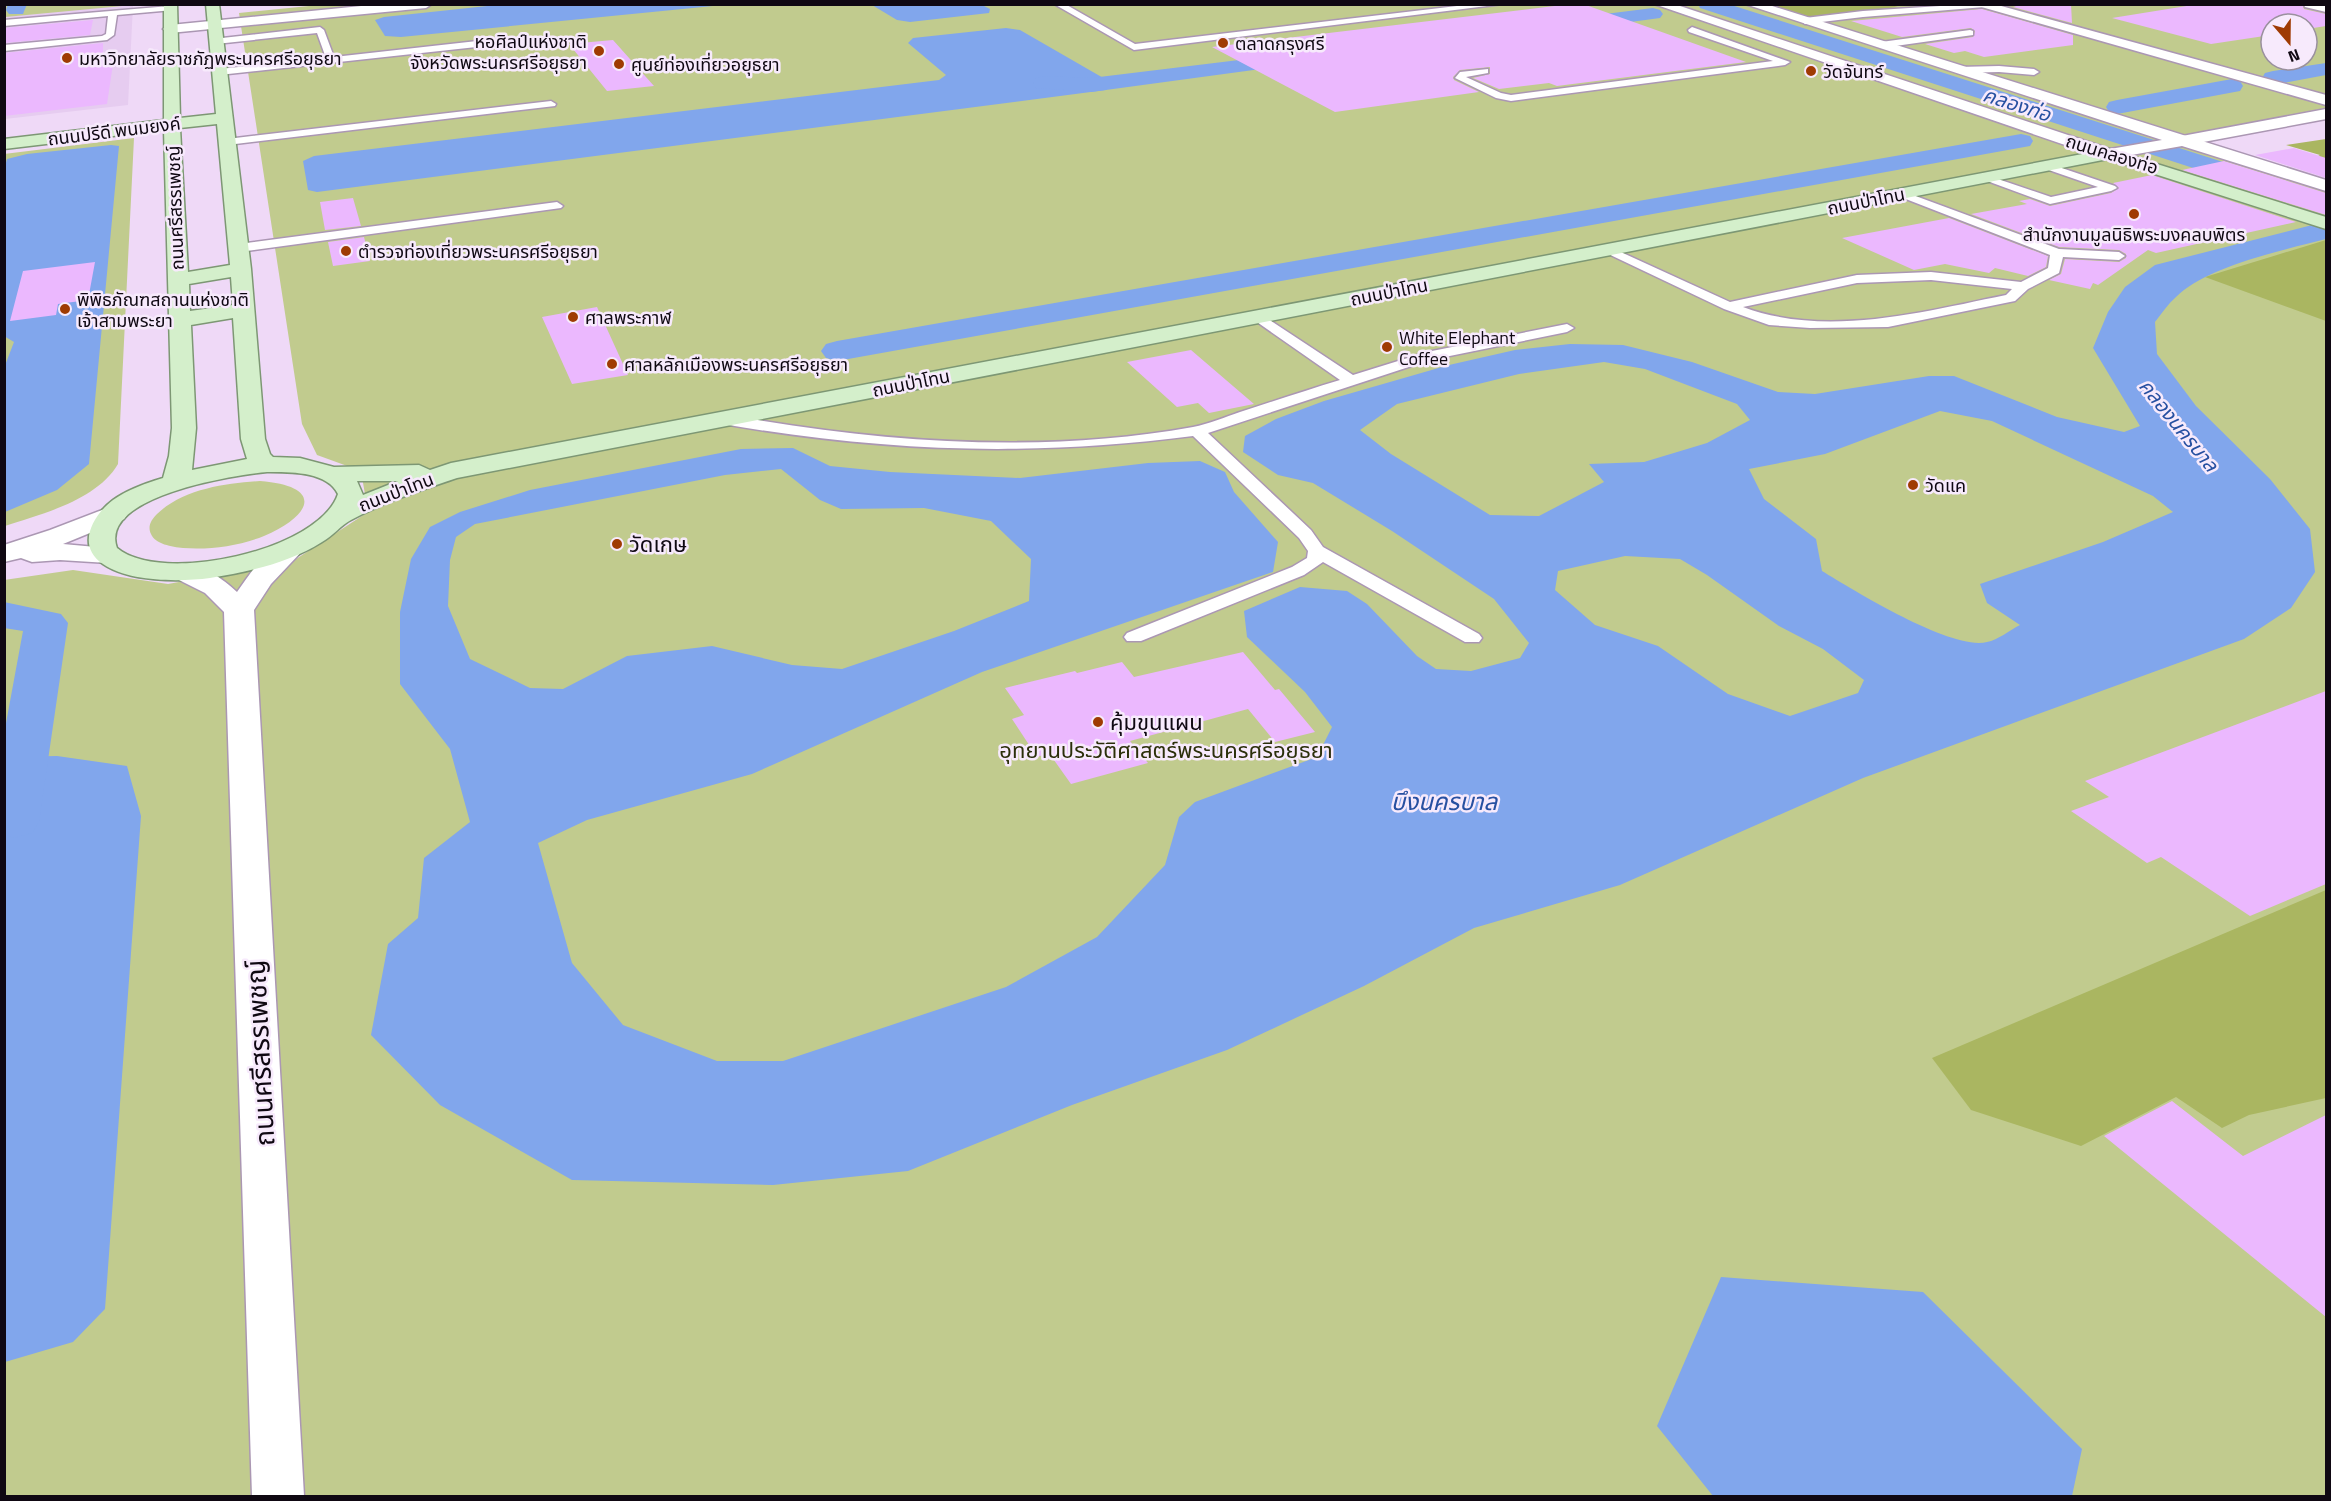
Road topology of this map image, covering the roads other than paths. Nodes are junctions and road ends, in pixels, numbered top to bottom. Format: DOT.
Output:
graph roads {
  1 [pos="364,4"];
  2 [pos="426,4"];
  3 [pos="1058,4"];
  4 [pos="1499,4"];
  5 [pos="1660,4"];
  6 [pos="1751,4"];
  7 [pos="2017,4"];
  8 [pos="2310,4"];
  9 [pos="1983,6"];
  10 [pos="2326,8"];
  11 [pos="113,14"];
  12 [pos="170,16"];
  13 [pos="213,16"];
  14 [pos="1805,21"];
  15 [pos="4,24"];
  16 [pos="1692,30"];
  17 [pos="1970,33"];
  18 [pos="216,41"];
  19 [pos="504,41"];
  20 [pos="1775,43"];
  21 [pos="1741,47"];
  22 [pos="4,48"];
  23 [pos="1879,55"];
  24 [pos="331,60"];
  25 [pos="1848,64"];
  26 [pos="1958,70"];
  27 [pos="1485,71"];
  28 [pos="219,72"];
  29 [pos="2034,72"];
  30 [pos="2326,100"];
  31 [pos="551,104"];
  32 [pos="223,111"];
  33 [pos="135,112"];
  34 [pos="2326,114"];
  35 [pos="172,116"];
  36 [pos="227,142"];
  37 [pos="2178,142"];
  38 [pos="4,144"];
  39 [pos="2117,153"];
  40 [pos="2047,166"];
  41 [pos="1985,178"];
  42 [pos="2326,186"];
  43 [pos="1902,194"];
  44 [pos="557,206"];
  45 [pos="2326,224"];
  46 [pos="1608,250"];
  47 [pos="2057,253"];
  48 [pos="2119,256"];
  49 [pos="240,259"];
  50 [pos="178,278"];
  51 [pos="2023,286"];
  52 [pos="1729,306"];
  53 [pos="244,312"];
  54 [pos="1259,317"];
  55 [pos="180,321"];
  56 [pos="1568,328"];
  57 [pos="1350,380"];
  58 [pos="723,419"];
  59 [pos="1197,431"];
  60 [pos="267,464"];
  61 [pos="451,471"];
  62 [pos="334,474"];
  63 [pos="173,482"];
  64 [pos="115,513"];
  65 [pos="342,514"];
  66 [pos="291,548"];
  67 [pos="1317,550"];
  68 [pos="4,555"];
  69 [pos="108,555"];
  70 [pos="183,571"];
  71 [pos="239,610"];
  72 [pos="1134,637"];
  73 [pos="1472,638"];
  74 [pos="278,1497"];
  1 -- 13 [label="street"];
  2 -- 13 [label="street"];
  3 -- 4 [label="lane"];
  5 -- 20 [label="street, ถนนคลองท่อ"];
  6 -- 14 [label="street"];
  7 -- 9 [label="lane"];
  8 -- 10 [label="street"];
  9 -- 14 [label="lane"];
  9 -- 30 [label="street"];
  11 -- 12 [label="lane"];
  11 -- 15 [label="lane"];
  11 -- 22 [label="lane"];
  12 -- 13 [label="street"];
  12 -- 35 [label="main road, ถนนศรีสรรเพชญ์"];
  13 -- 18 [label="main road"];
  14 -- 23 [label="street"];
  16 -- 21 [label="lane"];
  17 -- 23 [label="lane"];
  18 -- 24 [label="lane"];
  18 -- 28 [label="main road"];
  19 -- 24 [label="lane"];
  20 -- 21 [label="lane"];
  20 -- 25 [label="street, ถนนคลองท่อ"];
  21 -- 27 [label="lane"];
  23 -- 25 [label="street"];
  23 -- 26 [label="street, ถนนคลองท่อ"];
  24 -- 28 [label="lane"];
  25 -- 39 [label="street, ถนนคลองท่อ"];
  26 -- 29 [label="lane"];
  26 -- 37 [label="street, ถนนคลองท่อ"];
  28 -- 32 [label="main road"];
  31 -- 36 [label="lane"];
  32 -- 35 [label="main road, ถนนปรีดี พนมยงค์"];
  32 -- 36 [label="main road"];
  33 -- 35 [label="main road, ถนนปรีดี พนมยงค์"];
  34 -- 37 [label="street, ถนนป่าโทน"];
  35 -- 38 [label="main road, ถนนปรีดี พนมยงค์"];
  35 -- 50 [label="main road, ถนนศรีสรรเพชญ์"];
  36 -- 49 [label="main road"];
  37 -- 39 [label="street, ถนนป่าโทน"];
  37 -- 42 [label="street, ถนนคลองท่อ"];
  39 -- 40 [label="main road, ถนนป่าโทน"];
  39 -- 45 [label="main road, ถนนคลองท่อ"];
  40 -- 41 [label="main road, ถนนป่าโทน"];
  40 -- 41 [label="lane"];
  41 -- 43 [label="main road, ถนนป่าโทน"];
  43 -- 46 [label="main road, ถนนป่าโทน"];
  43 -- 47 [label="lane"];
  44 -- 49 [label="lane"];
  46 -- 52 [label="lane"];
  46 -- 54 [label="main road, ถนนป่าโทน"];
  47 -- 48 [label="lane"];
  47 -- 51 [label="lane"];
  49 -- 50 [label="main road"];
  49 -- 53 [label="main road"];
  50 -- 55 [label="main road, ถนนศรีสรรเพชญ์"];
  51 -- 52 [label="lane"];
  51 -- 52 [label="lane"];
  53 -- 55 [label="main road"];
  53 -- 60 [label="main road"];
  54 -- 57 [label="lane"];
  54 -- 58 [label="main road, ถนนป่าโทน"];
  55 -- 63 [label="main road, ถนนศรีสรรเพชญ์"];
  56 -- 57 [label="lane"];
  57 -- 59 [label="lane"];
  58 -- 59 [label="lane"];
  58 -- 61 [label="main road, ถนนป่าโทน"];
  59 -- 67 [label="lane"];
  60 -- 62 [label="main road, ถนนป่าโทน"];
  60 -- 63 [label="main road, ถนนป่าโทน"];
  61 -- 62 [label="main road, ถนนป่าโทน"];
  61 -- 65 [label="main road, ถนนป่าโทน"];
  62 -- 65 [label="main road"];
  63 -- 64 [label="main road, ถนนป่าโทน"];
  64 -- 68 [label="street"];
  64 -- 69 [label="main road"];
  65 -- 66 [label="main road, ถนนป่าโทน"];
  66 -- 70 [label="main road, ถนนป่าโทน"];
  66 -- 71 [label="street"];
  67 -- 72 [label="lane"];
  67 -- 73 [label="lane"];
  68 -- 69 [label="street"];
  69 -- 70 [label="main road, ถนนป่าโทน"];
  70 -- 71 [label="street"];
  71 -- 74 [label="street, ถนนศรีสรรเพชญ์"];
}
